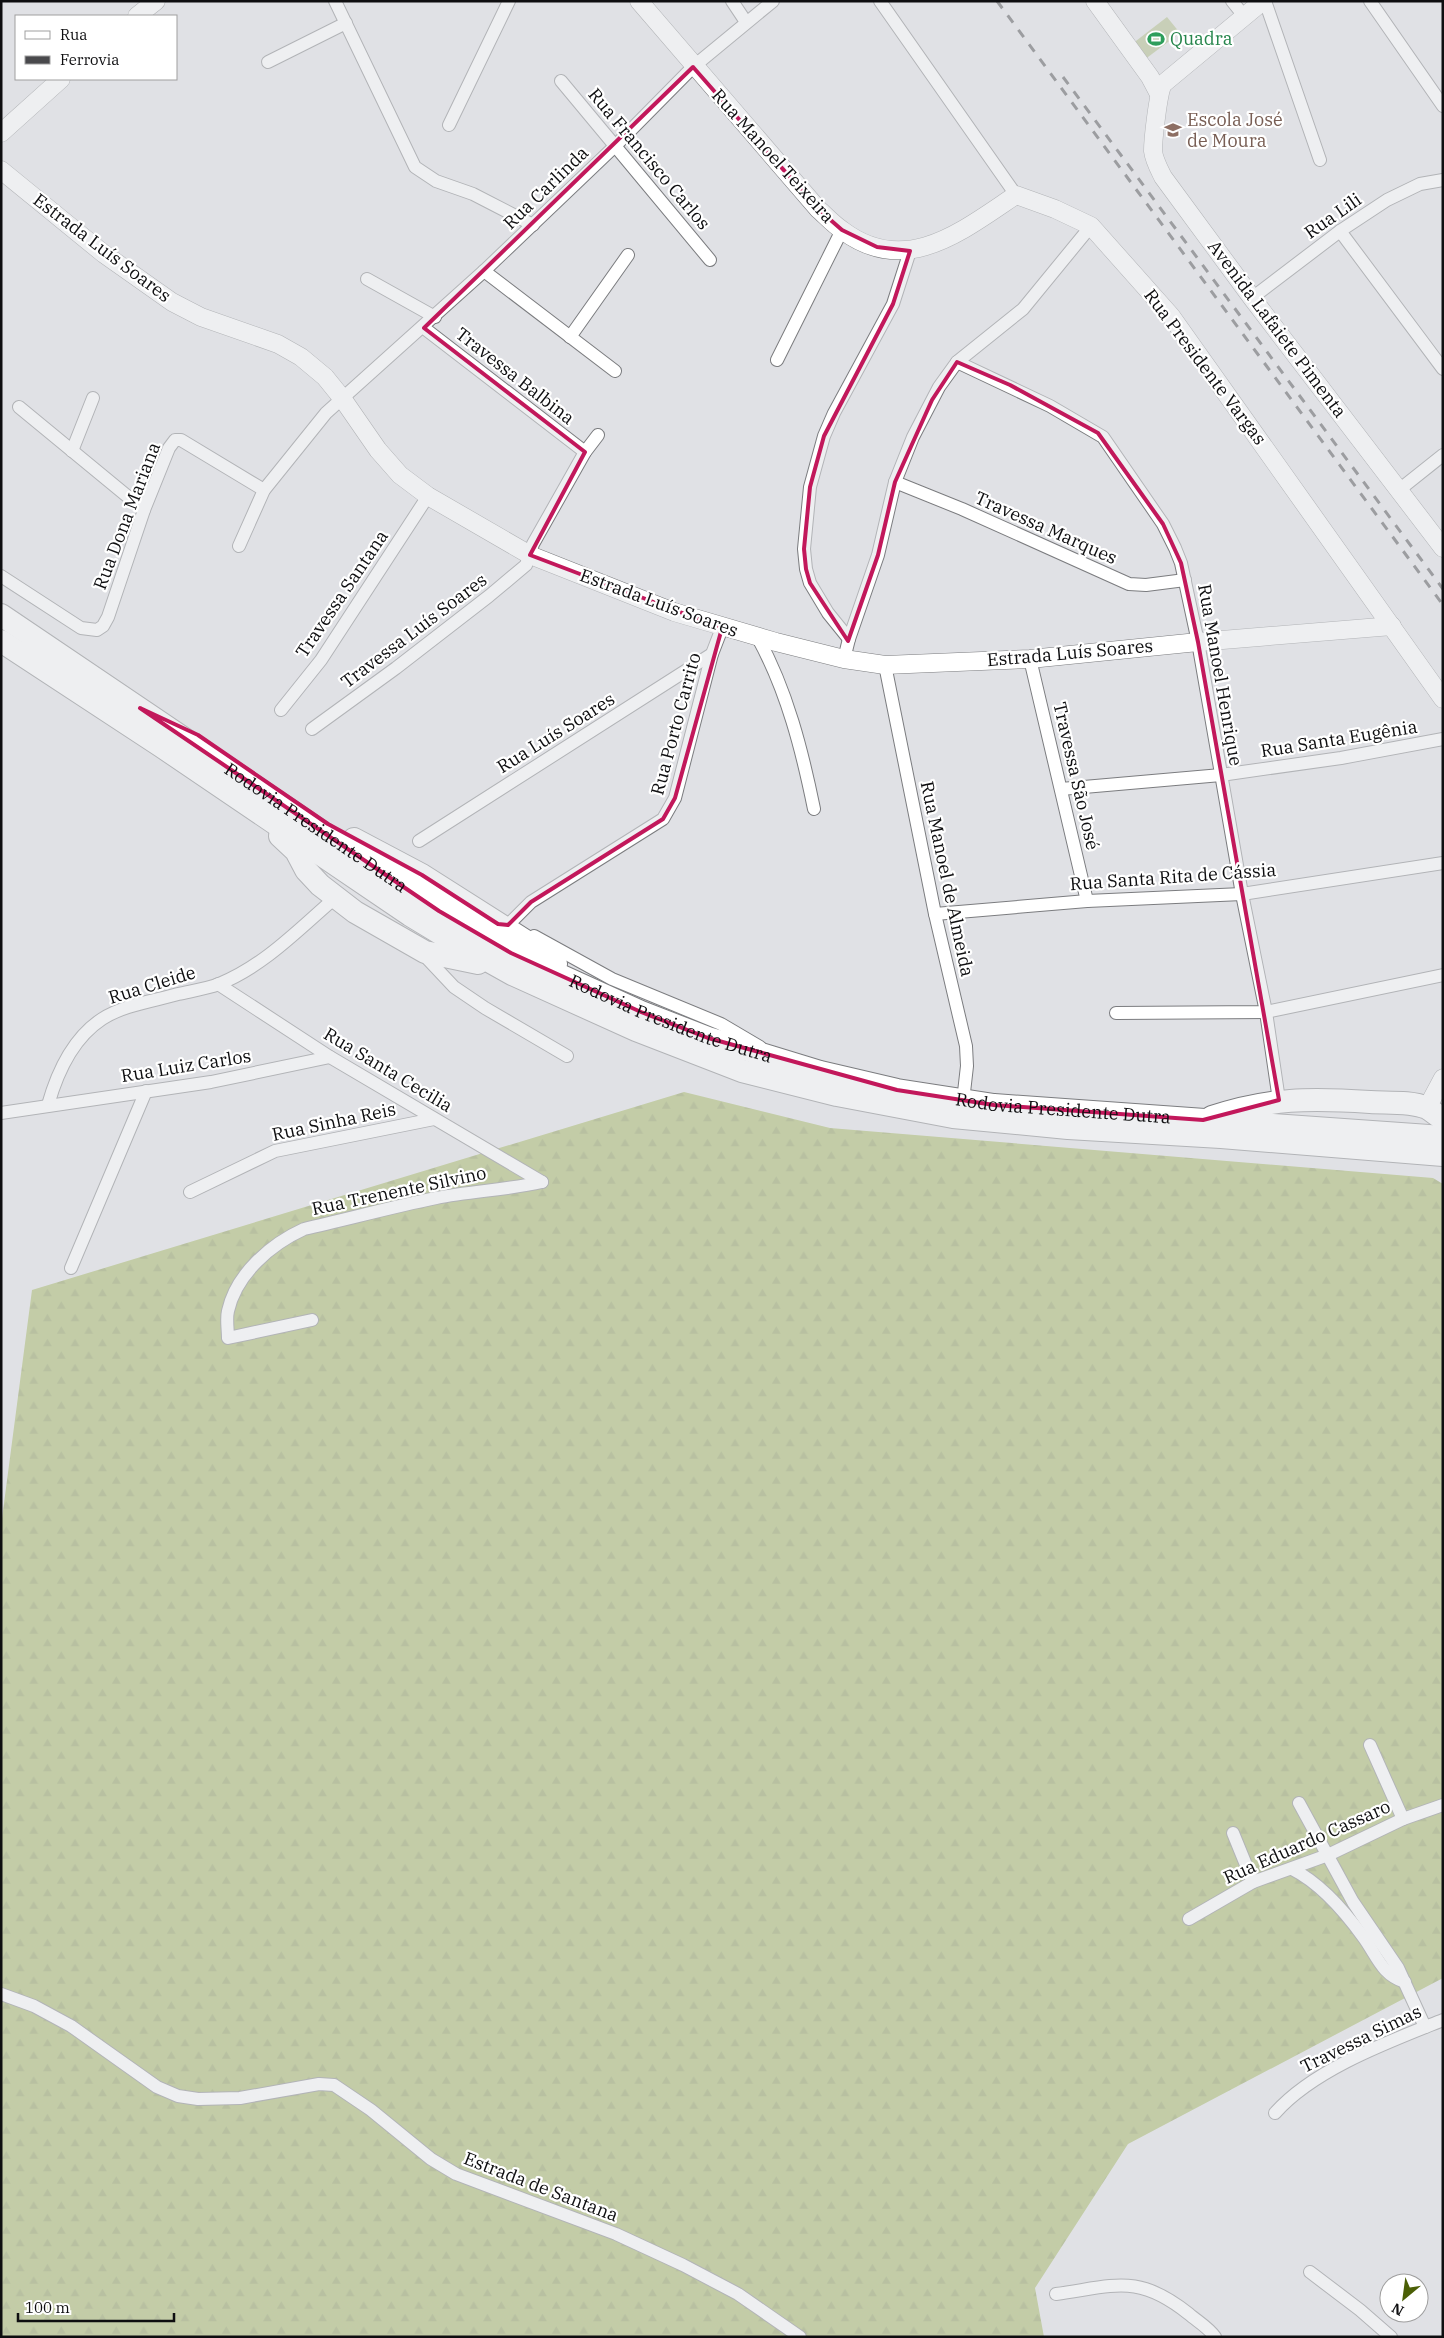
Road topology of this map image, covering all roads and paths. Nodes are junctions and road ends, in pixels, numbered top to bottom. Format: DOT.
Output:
graph roads {
  1 [pos="156,1"];
  2 [pos="336,1"];
  3 [pos="508,1"];
  4 [pos="638,1"];
  5 [pos="732,1"];
  6 [pos="772,1"];
  7 [pos="880,1"];
  8 [pos="1095,1"];
  9 [pos="1232,1"];
  10 [pos="1264,1"];
  11 [pos="1370,1"];
  12 [pos="138,15"];
  13 [pos="1244,16"];
  14 [pos="746,22"];
  15 [pos="346,23"];
  16 [pos="268,62"];
  17 [pos="693,67"];
  18 [pos="60,80"];
  19 [pos="561,81"];
  20 [pos="1157,85"];
  21 [pos="1443,106"];
  22 [pos="449,125"];
  23 [pos="1,133"];
  24 [pos="614,147"];
  25 [pos="1320,160"];
  26 [pos="1,170"];
  27 [pos="1443,180"];
  28 [pos="1016,195"];
  29 [pos="533,225"];
  30 [pos="1091,226"];
  31 [pos="842,230"];
  32 [pos="1340,231"];
  33 [pos="910,251"];
  34 [pos="628,255"];
  35 [pos="710,260"];
  36 [pos="484,271"];
  37 [pos="368,279"];
  38 [pos="1252,298"];
  39 [pos="435,317"];
  40 [pos="424,328"];
  41 [pos="570,337"];
  42 [pos="777,360"];
  43 [pos="957,362"];
  44 [pos="1443,369"];
  45 [pos="615,372"];
  46 [pos="93,398"];
  47 [pos="342,398"];
  48 [pos="19,407"];
  49 [pos="598,435"];
  50 [pos="72,451"];
  51 [pos="585,452"];
  52 [pos="1443,455"];
  53 [pos="895,482"];
  54 [pos="264,490"];
  55 [pos="1398,490"];
  56 [pos="428,496"];
  57 [pos="144,510"];
  58 [pos="239,546"];
  59 [pos="1443,548"];
  60 [pos="530,555"];
  61 [pos="1,576"];
  62 [pos="1185,580"];
  63 [pos="1,615"];
  64 [pos="1392,626"];
  65 [pos="722,628"];
  66 [pos="758,638"];
  67 [pos="849,639"];
  68 [pos="1,641"];
  69 [pos="1198,642"];
  70 [pos="712,654"];
  71 [pos="844,659"];
  72 [pos="1030,659"];
  73 [pos="885,665"];
  74 [pos="1443,699"];
  75 [pos="96,704"];
  76 [pos="140,708"];
  77 [pos="281,710"];
  78 [pos="312,728"];
  79 [pos="1443,739"];
  80 [pos="1221,775"];
  81 [pos="1061,790"];
  82 [pos="814,809"];
  83 [pos="419,841"];
  84 [pos="1443,863"];
  85 [pos="1242,894"];
  86 [pos="335,898"];
  87 [pos="1087,900"];
  88 [pos="935,914"];
  89 [pos="503,924"];
  90 [pos="416,948"];
  91 [pos="1443,975"];
  92 [pos="218,984"];
  93 [pos="582,985"];
  94 [pos="1266,1012"];
  95 [pos="1116,1014"];
  96 [pos="676,1046"];
  97 [pos="567,1056"];
  98 [pos="330,1057"];
  99 [pos="771,1057"];
  100 [pos="1443,1078"];
  101 [pos="146,1091"];
  102 [pos="1279,1100"];
  103 [pos="963,1101"];
  104 [pos="48,1105"];
  105 [pos="1,1113"];
  106 [pos="1435,1114"];
  107 [pos="434,1119"];
  108 [pos="1203,1120"];
  109 [pos="1166,1135"];
  110 [pos="1443,1137"];
  111 [pos="1443,1155"];
  112 [pos="1443,1163"];
  113 [pos="542,1182"];
  114 [pos="190,1192"];
  115 [pos="71,1268"];
  116 [pos="312,1320"];
  117 [pos="1370,1745"];
  118 [pos="1299,1804"];
  119 [pos="1443,1805"];
  120 [pos="1403,1819"];
  121 [pos="1233,1834"];
  122 [pos="1328,1856"];
  123 [pos="1292,1869"];
  124 [pos="1253,1882"];
  125 [pos="1189,1919"];
  126 [pos="1405,1982"];
  127 [pos="1,1994"];
  128 [pos="1443,2020"];
  129 [pos="1425,2027"];
  130 [pos="1275,2113"];
  131 [pos="1310,2272"];
  132 [pos="1056,2294"];
  133 [pos="800,2337"];
  134 [pos="1215,2337"];
  135 [pos="1391,2337"];
  1 -- 12 [label="main road"];
  2 -- 15 [label="street"];
  3 -- 22 [label="street"];
  4 -- 17 [label="main road, Rua Manoel Teixeira"];
  5 -- 14 [label="street"];
  6 -- 14 [label="street, Rua Carlinda"];
  7 -- 28 [label="street"];
  8 -- 20 [label="main road"];
  9 -- 13 [label="street"];
  10 -- 13 [label="main road"];
  10 -- 25 [label="street"];
  11 -- 21 [label="street"];
  13 -- 20 [label="main road"];
  14 -- 17 [label="street, Rua Carlinda"];
  15 -- 16 [label="street"];
  15 -- 29 [label="street"];
  17 -- 24 [label="street, Rua Carlinda"];
  17 -- 31 [label="main road, Rua Manoel Teixeira"];
  18 -- 23 [label="main road"];
  19 -- 24 [label="street, Rua Francisco Carlos"];
  20 -- 38 [label="main road, Avenida Lafaiete Pimenta"];
  24 -- 29 [label="street, Rua Carlinda"];
  24 -- 35 [label="street, Rua Francisco Carlos"];
  26 -- 47 [label="main road, Estrada Luís Soares"];
  27 -- 32 [label="street, Rua Lili"];
  28 -- 30 [label="main road, Rua Presidente Vargas"];
  28 -- 33 [label="main road, Rua Manoel Teixeira"];
  29 -- 36 [label="street, Rua Carlinda"];
  30 -- 43 [label="street"];
  30 -- 64 [label="main road, Rua Presidente Vargas"];
  31 -- 33 [label="main road, Rua Manoel Teixeira"];
  31 -- 42 [label="street"];
  32 -- 38 [label="street, Rua Lili"];
  32 -- 44 [label="street"];
  33 -- 67 [label="street"];
  34 -- 41 [label="street"];
  36 -- 39 [label="street, Rua Carlinda"];
  36 -- 41 [label="street"];
  37 -- 39 [label="street"];
  38 -- 55 [label="main road, Avenida Lafaiete Pimenta"];
  39 -- 40 [label="street, Rua Carlinda"];
  40 -- 47 [label="street, Rua Carlinda"];
  40 -- 51 [label="street, Travessa Balbina"];
  41 -- 45 [label="street"];
  43 -- 53 [label="street"];
  43 -- 62 [label="street, Rua Manoel Henrique"];
  46 -- 50 [label="street"];
  47 -- 54 [label="street, Rua Carlinda"];
  47 -- 56 [label="main road, Estrada Luís Soares"];
  48 -- 50 [label="street"];
  49 -- 51 [label="street"];
  50 -- 57 [label="street"];
  51 -- 60 [label="street"];
  52 -- 55 [label="street"];
  53 -- 62 [label="street, Travessa Marques"];
  53 -- 67 [label="street"];
  54 -- 57 [label="street, Rua Dona Mariana"];
  54 -- 58 [label="street, Rua Carlinda"];
  55 -- 59 [label="main road, Avenida Lafaiete Pimenta"];
  56 -- 60 [label="main road, Estrada Luís Soares"];
  56 -- 77 [label="street, Travessa Santana"];
  57 -- 61 [label="street, Rua Dona Mariana"];
  60 -- 65 [label="main road, Estrada Luís Soares"];
  60 -- 78 [label="street, Travessa Luís Soares"];
  62 -- 69 [label="street, Rua Manoel Henrique"];
  63 -- 76 [label="highway, Rodovia Presidente Dutra"];
  64 -- 69 [label="main road, Estrada Luís Soares"];
  64 -- 74 [label="main road"];
  65 -- 66 [label="main road, Estrada Luís Soares"];
  65 -- 70 [label="street, Rua Porto Carrito"];
  66 -- 71 [label="main road, Estrada Luís Soares"];
  66 -- 82 [label="street"];
  67 -- 71 [label="street"];
  68 -- 75 [label="highway, Rodovia Presidente Dutra"];
  69 -- 72 [label="main road, Estrada Luís Soares"];
  69 -- 80 [label="street, Rua Manoel Henrique"];
  70 -- 83 [label="street, Rua Luís Soares"];
  70 -- 89 [label="street, Rua Porto Carrito"];
  71 -- 73 [label="main road, Estrada Luís Soares"];
  72 -- 73 [label="main road, Estrada Luís Soares"];
  72 -- 81 [label="street, Travessa São José"];
  73 -- 88 [label="street, Rua Manoel de Almeida"];
  75 -- 86 [label="highway"];
  75 -- 96 [label="highway, Rodovia Presidente Dutra"];
  76 -- 89 [label="highway"];
  76 -- 93 [label="highway, Rodovia Presidente Dutra"];
  79 -- 80 [label="street, Rua Santa Eugênia"];
  80 -- 81 [label="street, Rua Santa Eugênia"];
  80 -- 85 [label="street, Rua Manoel Henrique"];
  81 -- 87 [label="street, Travessa São José"];
  84 -- 85 [label="street, Rua Santa Rita de Cássia"];
  85 -- 87 [label="street, Rua Santa Rita de Cássia"];
  85 -- 94 [label="street, Rua Manoel Henrique"];
  86 -- 90 [label="highway"];
  86 -- 92 [label="street, Rua Cleide"];
  87 -- 88 [label="street, Rua Santa Rita de Cássia"];
  88 -- 103 [label="street, Rua Manoel de Almeida"];
  89 -- 93 [label="highway"];
  89 -- 99 [label="street"];
  90 -- 96 [label="highway"];
  90 -- 97 [label="street"];
  91 -- 94 [label="street"];
  92 -- 98 [label="street, Rua Santa Cecilia"];
  92 -- 104 [label="street, Rua Cleide"];
  93 -- 99 [label="highway, Rodovia Presidente Dutra"];
  94 -- 95 [label="street"];
  94 -- 102 [label="street, Rua Manoel Henrique"];
  96 -- 109 [label="highway, Rodovia Presidente Dutra"];
  98 -- 101 [label="street, Rua Luiz Carlos"];
  98 -- 107 [label="street, Rua Santa Cecilia"];
  99 -- 103 [label="highway, Rodovia Presidente Dutra"];
  100 -- 106 [label="main road"];
  101 -- 104 [label="street, Rua Luiz Carlos"];
  101 -- 115 [label="street"];
  102 -- 106 [label="highway"];
  102 -- 108 [label="highway"];
  103 -- 108 [label="highway, Rodovia Presidente Dutra"];
  104 -- 105 [label="street"];
  107 -- 113 [label="street, Rua Santa Cecilia"];
  107 -- 114 [label="street, Rua Sinha Reis"];
  108 -- 110 [label="highway, Rodovia Presidente Dutra"];
  109 -- 111 [label="highway, Rodovia Presidente Dutra"];
  109 -- 112 [label="highway"];
  113 -- 116 [label="street, Rua Trenente Silvino"];
  117 -- 120 [label="street"];
  118 -- 122 [label="street"];
  119 -- 120 [label="street, Rua Eduardo Cassaro"];
  120 -- 122 [label="street, Rua Eduardo Cassaro"];
  121 -- 124 [label="street"];
  122 -- 123 [label="street, Rua Eduardo Cassaro"];
  122 -- 126 [label="street"];
  123 -- 124 [label="street, Rua Eduardo Cassaro"];
  123 -- 126 [label="street"];
  124 -- 125 [label="street, Rua Eduardo Cassaro"];
  126 -- 129 [label="street"];
  127 -- 133 [label="street, Estrada de Santana"];
  128 -- 129 [label="street, Travessa Simas"];
  129 -- 130 [label="street, Travessa Simas"];
  131 -- 135 [label="street"];
  132 -- 134 [label="street"];
}
